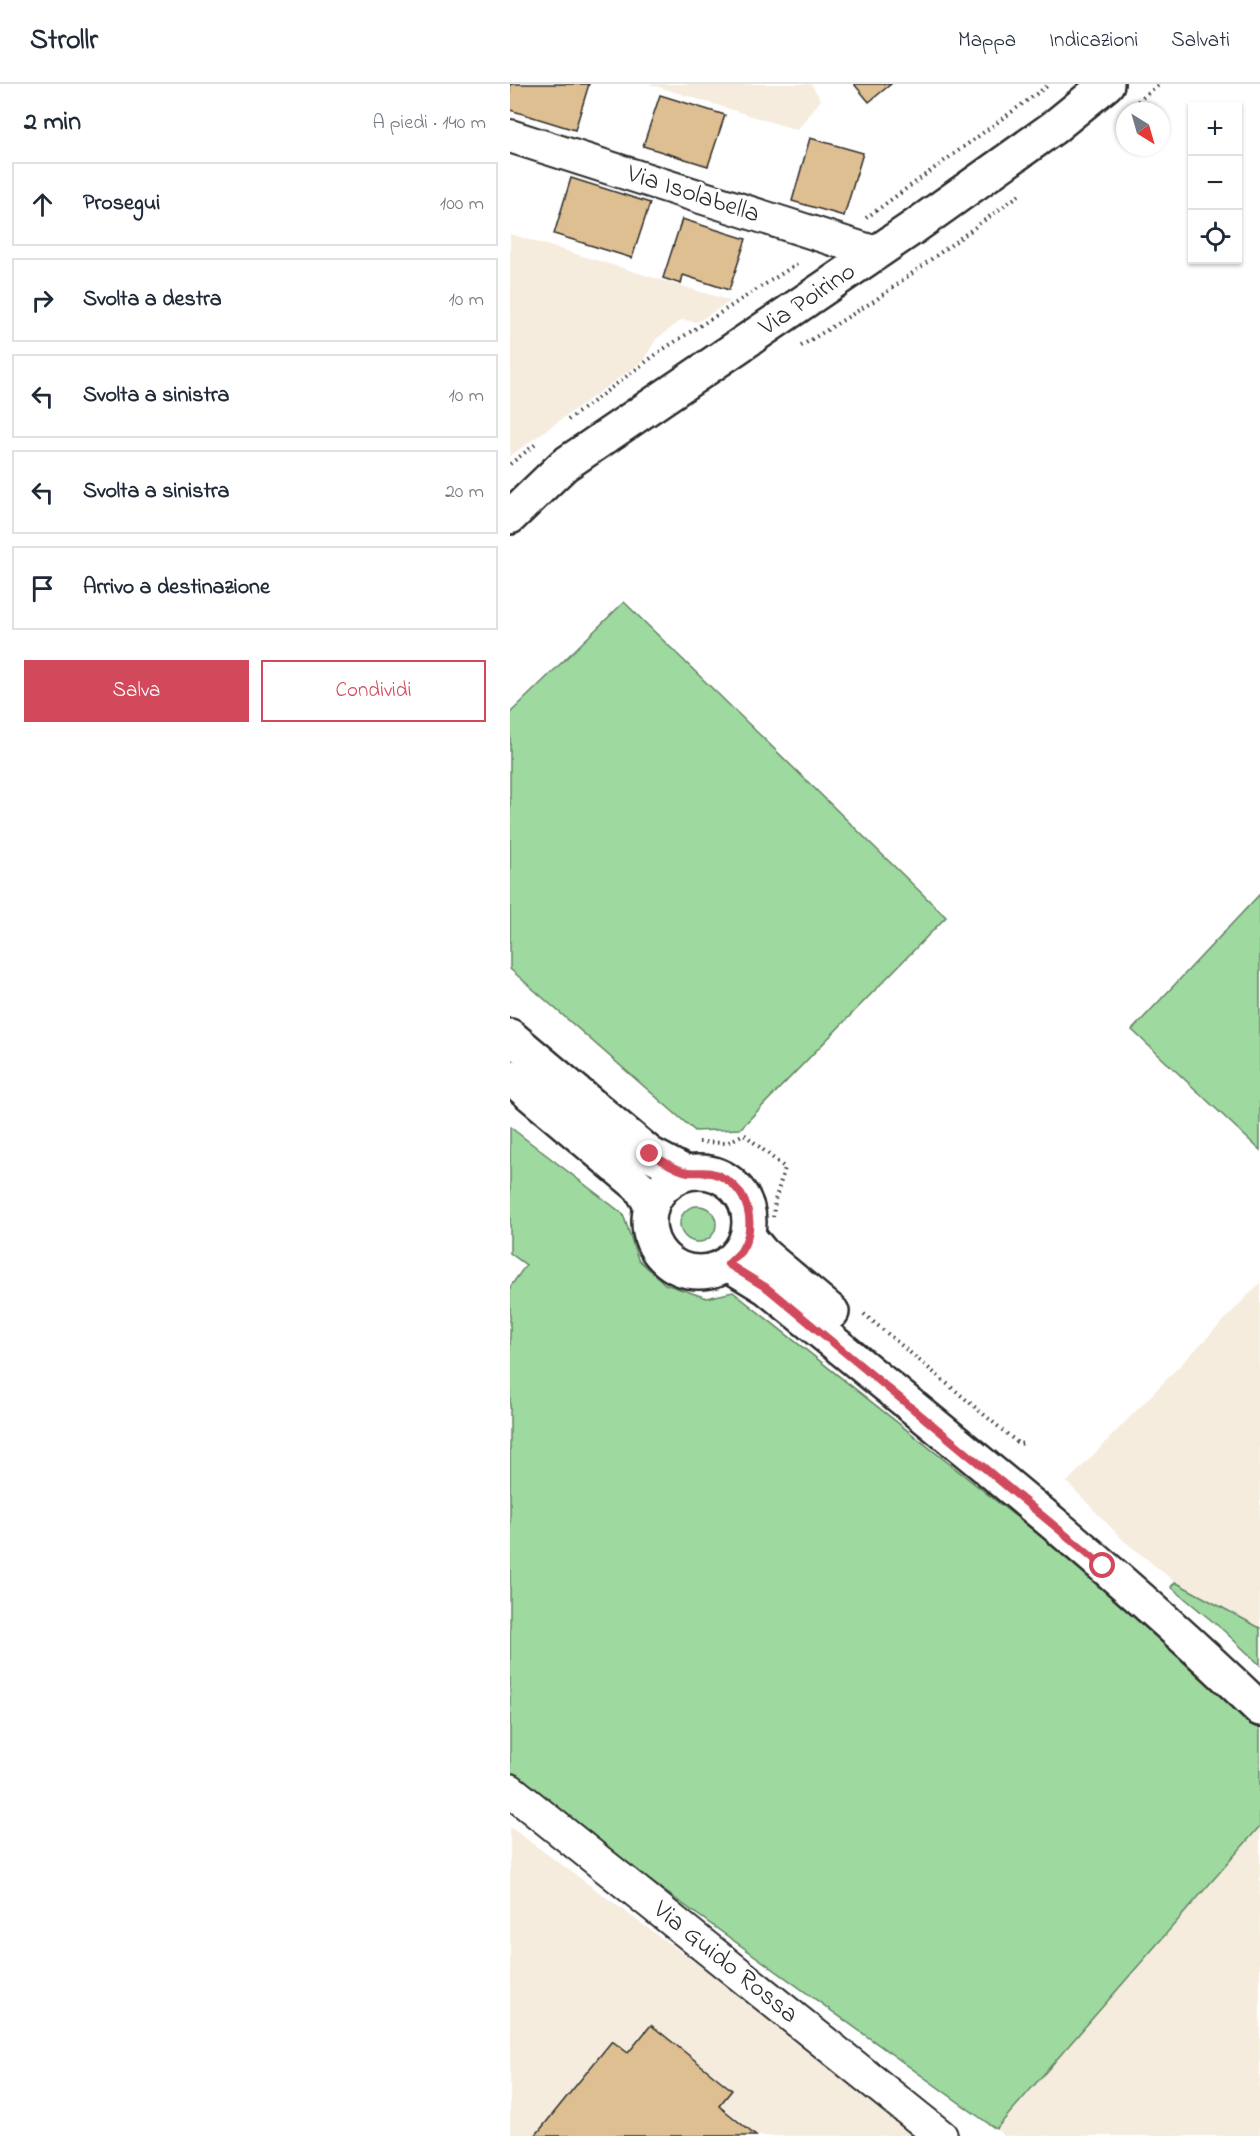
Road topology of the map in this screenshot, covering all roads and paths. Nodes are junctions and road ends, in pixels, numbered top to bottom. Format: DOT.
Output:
graph roads {
  1 [pos="1050,84"];
  2 [pos="1107,84"];
  3 [pos="1160,84"];
  4 [pos="1137,102"];
  5 [pos="510,136"];
  6 [pos="835,240"];
  7 [pos="876,253"];
  8 [pos="560,426"];
  9 [pos="542,440"];
  10 [pos="510,464"];
  11 [pos="510,517"];
  12 [pos="510,1036"];
  13 [pos="510,1077"];
  14 [pos="686,1173"];
  15 [pos="651,1205"];
  16 [pos="748,1236"];
  17 [pos="728,1264"];
  18 [pos="1260,1678"];
  19 [pos="1260,1709"];
  20 [pos="510,1790"];
  21 [pos="941,2136"];
  1 -- 6 [label="path"];
  2 -- 7 [label="street, Via Poirino"];
  3 -- 4 [label="path"];
  5 -- 6 [label="street, Via Isolabella"];
  6 -- 7 [label="street, Via Isolabella"];
  6 -- 8 [label="path"];
  7 -- 11 [label="street, Via Poirino"];
  9 -- 10 [label="path"];
  12 -- 14 [label="street"];
  13 -- 15 [label="street"];
  14 -- 15 [label="street"];
  14 -- 16 [label="street"];
  15 -- 17 [label="street"];
  16 -- 17 [label="street"];
  16 -- 18 [label="street"];
  17 -- 19 [label="street"];
  20 -- 21 [label="street, Via Guido Rossa"];
}
